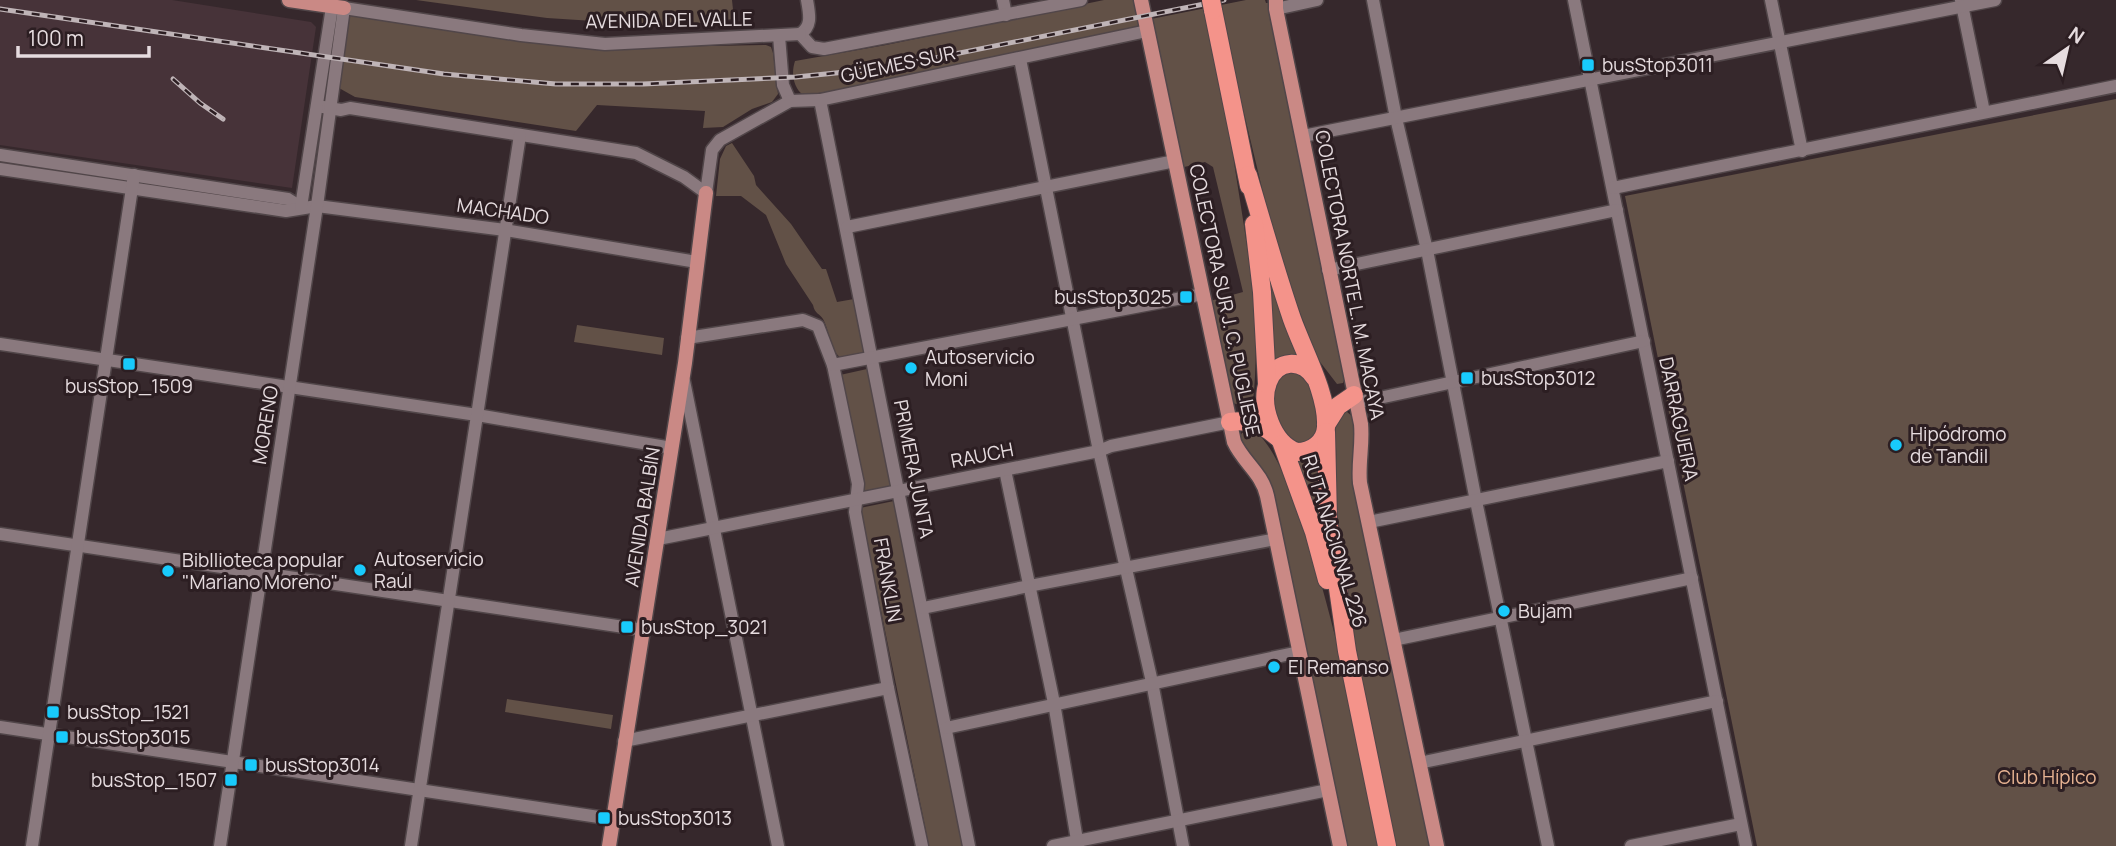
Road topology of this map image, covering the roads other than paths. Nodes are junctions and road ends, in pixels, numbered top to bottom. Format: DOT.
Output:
graph roads {
  1 [pos="289,0"];
  2 [pos="807,0"];
  3 [pos="1003,0"];
  4 [pos="1081,0"];
  5 [pos="1141,0"];
  6 [pos="1317,0"];
  7 [pos="1373,0"];
  8 [pos="1574,0"];
  9 [pos="1771,0"];
  10 [pos="1995,0"];
  11 [pos="1276,4"];
  12 [pos="1961,4"];
  13 [pos="1212,5"];
  14 [pos="338,8"];
  15 [pos="1006,15"];
  16 [pos="1147,31"];
  17 [pos="800,34"];
  18 [pos="779,36"];
  19 [pos="1779,42"];
  20 [pos="1020,59"];
  21 [pos="1591,79"];
  22 [pos="2116,86"];
  23 [pos="333,94"];
  24 [pos="789,97"];
  25 [pos="820,100"];
  26 [pos="317,107"];
  27 [pos="350,108"];
  28 [pos="331,109"];
  29 [pos="1984,112"];
  30 [pos="1396,118"];
  31 [pos="520,135"];
  32 [pos="1303,136"];
  33 [pos="1802,151"];
  34 [pos="0,155"];
  35 [pos="1175,161"];
  36 [pos="0,169"];
  37 [pos="1248,174"];
  38 [pos="133,182"];
  39 [pos="1046,188"];
  40 [pos="1613,188"];
  41 [pos="706,193"];
  42 [pos="317,206"];
  43 [pos="301,207"];
  44 [pos="1617,211"];
  45 [pos="847,227"];
  46 [pos="505,230"];
  47 [pos="1427,250"];
  48 [pos="697,262"];
  49 [pos="1328,270"];
  50 [pos="1203,294"];
  51 [pos="1074,318"];
  52 [pos="687,338"];
  53 [pos="1644,341"];
  54 [pos="0,344"];
  55 [pos="873,358"];
  56 [pos="105,360"];
  57 [pos="833,365"];
  58 [pos="683,374"];
  59 [pos="1315,379"];
  60 [pos="1453,381"];
  61 [pos="1267,386"];
  62 [pos="291,387"];
  63 [pos="1355,399"];
  64 [pos="477,415"];
  65 [pos="1230,422"];
  66 [pos="1326,427"];
  67 [pos="1281,442"];
  68 [pos="672,448"];
  69 [pos="1100,452"];
  70 [pos="1668,461"];
  71 [pos="1004,470"];
  72 [pos="898,491"];
  73 [pos="856,499"];
  74 [pos="1476,501"];
  75 [pos="1369,522"];
  76 [pos="713,528"];
  77 [pos="0,534"];
  78 [pos="658,539"];
  79 [pos="1276,539"];
  80 [pos="78,546"];
  81 [pos="1127,568"];
  82 [pos="262,573"];
  83 [pos="1692,578"];
  84 [pos="1029,586"];
  85 [pos="449,601"];
  86 [pos="923,608"];
  87 [pos="1501,617"];
  88 [pos="644,630"];
  89 [pos="1393,639"];
  90 [pos="1347,651"];
  91 [pos="1299,652"];
  92 [pos="1152,682"];
  93 [pos="888,688"];
  94 [pos="1717,701"];
  95 [pos="1054,703"];
  96 [pos="752,716"];
  97 [pos="0,727"];
  98 [pos="946,728"];
  99 [pos="49,734"];
  100 [pos="624,741"];
  101 [pos="1527,741"];
  102 [pos="233,762"];
  103 [pos="1419,763"];
  104 [pos="420,790"];
  105 [pos="1328,790"];
  106 [pos="612,819"];
  107 [pos="1178,820"];
  108 [pos="1741,824"];
  109 [pos="1078,843"];
  110 [pos="32,846"];
  111 [pos="220,846"];
  112 [pos="411,846"];
  113 [pos="608,846"];
  114 [pos="778,846"];
  115 [pos="922,846"];
  116 [pos="970,846"];
  117 [pos="1052,846"];
  118 [pos="1183,846"];
  119 [pos="1340,846"];
  120 [pos="1387,846"];
  121 [pos="1437,846"];
  122 [pos="1548,846"];
  123 [pos="1631,846"];
  124 [pos="1746,846"];
  1 -- 14 [label="main road, AVENIDA DEL VALLE"];
  2 -- 17 [label="street"];
  3 -- 15 [label="street"];
  4 -- 15 [label="street"];
  5 -- 16 [label="main road, COLECTORA SUR J. C. PUGLIESE"];
  6 -- 11 [label="street"];
  7 -- 30 [label="street"];
  8 -- 21 [label="street, DARRAGUEIRA"];
  9 -- 19 [label="street"];
  10 -- 12 [label="street"];
  11 -- 32 [label="main road, COLECTORA NORTE L. M. MACAYA"];
  12 -- 19 [label="street"];
  12 -- 29 [label="street"];
  13 -- 37 [label="highway, RUTA NACIONAL 226"];
  14 -- 18 [label="street, AVENIDA DEL VALLE"];
  14 -- 23 [label="street, MORENO"];
  14 -- 26 [label="street"];
  15 -- 17 [label="street"];
  16 -- 20 [label="street, GÜEMES SUR"];
  16 -- 35 [label="main road, COLECTORA SUR J. C. PUGLIESE"];
  17 -- 18 [label="street, AVENIDA DEL VALLE"];
  18 -- 24 [label="street"];
  19 -- 21 [label="street"];
  19 -- 33 [label="street"];
  20 -- 25 [label="street, GÜEMES SUR"];
  20 -- 39 [label="street"];
  21 -- 30 [label="street"];
  21 -- 40 [label="street, DARRAGUEIRA"];
  22 -- 29 [label="street"];
  23 -- 27 [label="street"];
  23 -- 28 [label="street, MORENO"];
  24 -- 25 [label="street, GÜEMES SUR"];
  24 -- 41 [label="street, GÜEMES SUR"];
  25 -- 45 [label="street, PRIMERA JUNTA"];
  26 -- 28 [label="street"];
  26 -- 43 [label="street"];
  27 -- 28 [label="street"];
  27 -- 31 [label="street"];
  28 -- 42 [label="street, MORENO"];
  29 -- 33 [label="street"];
  30 -- 32 [label="street"];
  30 -- 47 [label="street"];
  31 -- 41 [label="street"];
  31 -- 46 [label="street"];
  32 -- 49 [label="main road, COLECTORA NORTE L. M. MACAYA"];
  33 -- 40 [label="street"];
  34 -- 38 [label="street, MACHADO"];
  35 -- 39 [label="street"];
  35 -- 50 [label="main road, COLECTORA SUR J. C. PUGLIESE"];
  36 -- 38 [label="street, MACHADO"];
  37 -- 59 [label="highway, RUTA NACIONAL 226"];
  37 -- 61 [label="highway, RUTA NACIONAL 226"];
  38 -- 43 [label="street, MACHADO"];
  38 -- 56 [label="street"];
  39 -- 45 [label="street"];
  39 -- 51 [label="street"];
  40 -- 44 [label="street, DARRAGUEIRA"];
  41 -- 48 [label="main road, AVENIDA BALBÍN"];
  42 -- 43 [label="street, MACHADO"];
  42 -- 46 [label="street, MACHADO"];
  42 -- 62 [label="street, MORENO"];
  44 -- 47 [label="street"];
  44 -- 53 [label="street, DARRAGUEIRA"];
  45 -- 55 [label="street, PRIMERA JUNTA"];
  46 -- 48 [label="street, MACHADO"];
  46 -- 64 [label="street"];
  47 -- 49 [label="street"];
  47 -- 60 [label="street"];
  48 -- 52 [label="main road, AVENIDA BALBÍN"];
  49 -- 63 [label="main road, COLECTORA NORTE L. M. MACAYA"];
  50 -- 51 [label="street"];
  50 -- 65 [label="main road, COLECTORA SUR J. C. PUGLIESE"];
  51 -- 55 [label="street"];
  51 -- 69 [label="street"];
  52 -- 57 [label="street, FRANKLIN"];
  52 -- 58 [label="main road, AVENIDA BALBÍN"];
  53 -- 60 [label="street"];
  53 -- 70 [label="street, DARRAGUEIRA"];
  54 -- 56 [label="street"];
  55 -- 57 [label="street"];
  55 -- 72 [label="street, PRIMERA JUNTA"];
  56 -- 62 [label="street"];
  56 -- 80 [label="street"];
  57 -- 73 [label="street, FRANKLIN"];
  58 -- 68 [label="main road, AVENIDA BALBÍN"];
  58 -- 76 [label="street"];
  59 -- 61 [label="highway"];
  59 -- 63 [label="highway"];
  59 -- 66 [label="highway, RUTA NACIONAL 226"];
  60 -- 63 [label="street"];
  60 -- 74 [label="street"];
  61 -- 65 [label="highway"];
  61 -- 67 [label="highway, RUTA NACIONAL 226"];
  62 -- 64 [label="street"];
  62 -- 82 [label="street, MORENO"];
  63 -- 66 [label="highway"];
  63 -- 75 [label="main road, COLECTORA NORTE L. M. MACAYA"];
  64 -- 68 [label="street"];
  64 -- 85 [label="street"];
  65 -- 67 [label="highway"];
  65 -- 69 [label="street, RAUCH"];
  65 -- 79 [label="main road, COLECTORA SUR J. C. PUGLIESE"];
  66 -- 67 [label="highway, RUTA NACIONAL 226"];
  66 -- 90 [label="highway, RUTA NACIONAL 226"];
  67 -- 90 [label="highway, RUTA NACIONAL 226"];
  68 -- 78 [label="main road, AVENIDA BALBÍN"];
  69 -- 71 [label="street, RAUCH"];
  69 -- 81 [label="street"];
  70 -- 74 [label="street"];
  70 -- 83 [label="street, DARRAGUEIRA"];
  71 -- 72 [label="street, RAUCH"];
  71 -- 84 [label="street"];
  72 -- 73 [label="street, RAUCH"];
  72 -- 86 [label="street, PRIMERA JUNTA"];
  73 -- 76 [label="street, RAUCH"];
  73 -- 93 [label="street, FRANKLIN"];
  74 -- 75 [label="street"];
  74 -- 87 [label="street"];
  75 -- 89 [label="main road, COLECTORA NORTE L. M. MACAYA"];
  76 -- 78 [label="street, RAUCH"];
  76 -- 96 [label="street"];
  77 -- 80 [label="street"];
  78 -- 88 [label="main road, AVENIDA BALBÍN"];
  79 -- 81 [label="street"];
  79 -- 91 [label="main road, COLECTORA SUR J. C. PUGLIESE"];
  80 -- 82 [label="street"];
  80 -- 99 [label="street"];
  81 -- 84 [label="street"];
  81 -- 92 [label="street"];
  82 -- 85 [label="street"];
  82 -- 102 [label="street, MORENO"];
  83 -- 87 [label="street"];
  83 -- 94 [label="street, DARRAGUEIRA"];
  84 -- 86 [label="street"];
  84 -- 95 [label="street"];
  85 -- 88 [label="street"];
  85 -- 104 [label="street"];
  86 -- 98 [label="street, PRIMERA JUNTA"];
  87 -- 89 [label="street"];
  87 -- 101 [label="street"];
  88 -- 100 [label="main road, AVENIDA BALBÍN"];
  89 -- 103 [label="main road, COLECTORA NORTE L. M. MACAYA"];
  90 -- 120 [label="highway, RUTA NACIONAL 226"];
  91 -- 92 [label="street"];
  91 -- 105 [label="main road, COLECTORA SUR J. C. PUGLIESE"];
  92 -- 95 [label="street"];
  92 -- 107 [label="street"];
  93 -- 96 [label="street"];
  93 -- 115 [label="street, FRANKLIN"];
  94 -- 101 [label="street"];
  94 -- 108 [label="street, DARRAGUEIRA"];
  95 -- 98 [label="street"];
  95 -- 109 [label="street"];
  96 -- 100 [label="street"];
  96 -- 114 [label="street"];
  97 -- 99 [label="street"];
  98 -- 116 [label="street, PRIMERA JUNTA"];
  99 -- 102 [label="street"];
  99 -- 110 [label="street"];
  100 -- 106 [label="main road, AVENIDA BALBÍN"];
  101 -- 103 [label="street"];
  101 -- 122 [label="street"];
  102 -- 104 [label="street"];
  102 -- 111 [label="street, MORENO"];
  103 -- 121 [label="main road, COLECTORA NORTE L. M. MACAYA"];
  104 -- 106 [label="street"];
  104 -- 112 [label="street"];
  105 -- 107 [label="street"];
  105 -- 119 [label="main road, COLECTORA SUR J. C. PUGLIESE"];
  106 -- 113 [label="main road, AVENIDA BALBÍN"];
  107 -- 109 [label="street"];
  107 -- 118 [label="street"];
  108 -- 123 [label="street"];
  108 -- 124 [label="street, DARRAGUEIRA"];
  109 -- 117 [label="street"];
}
